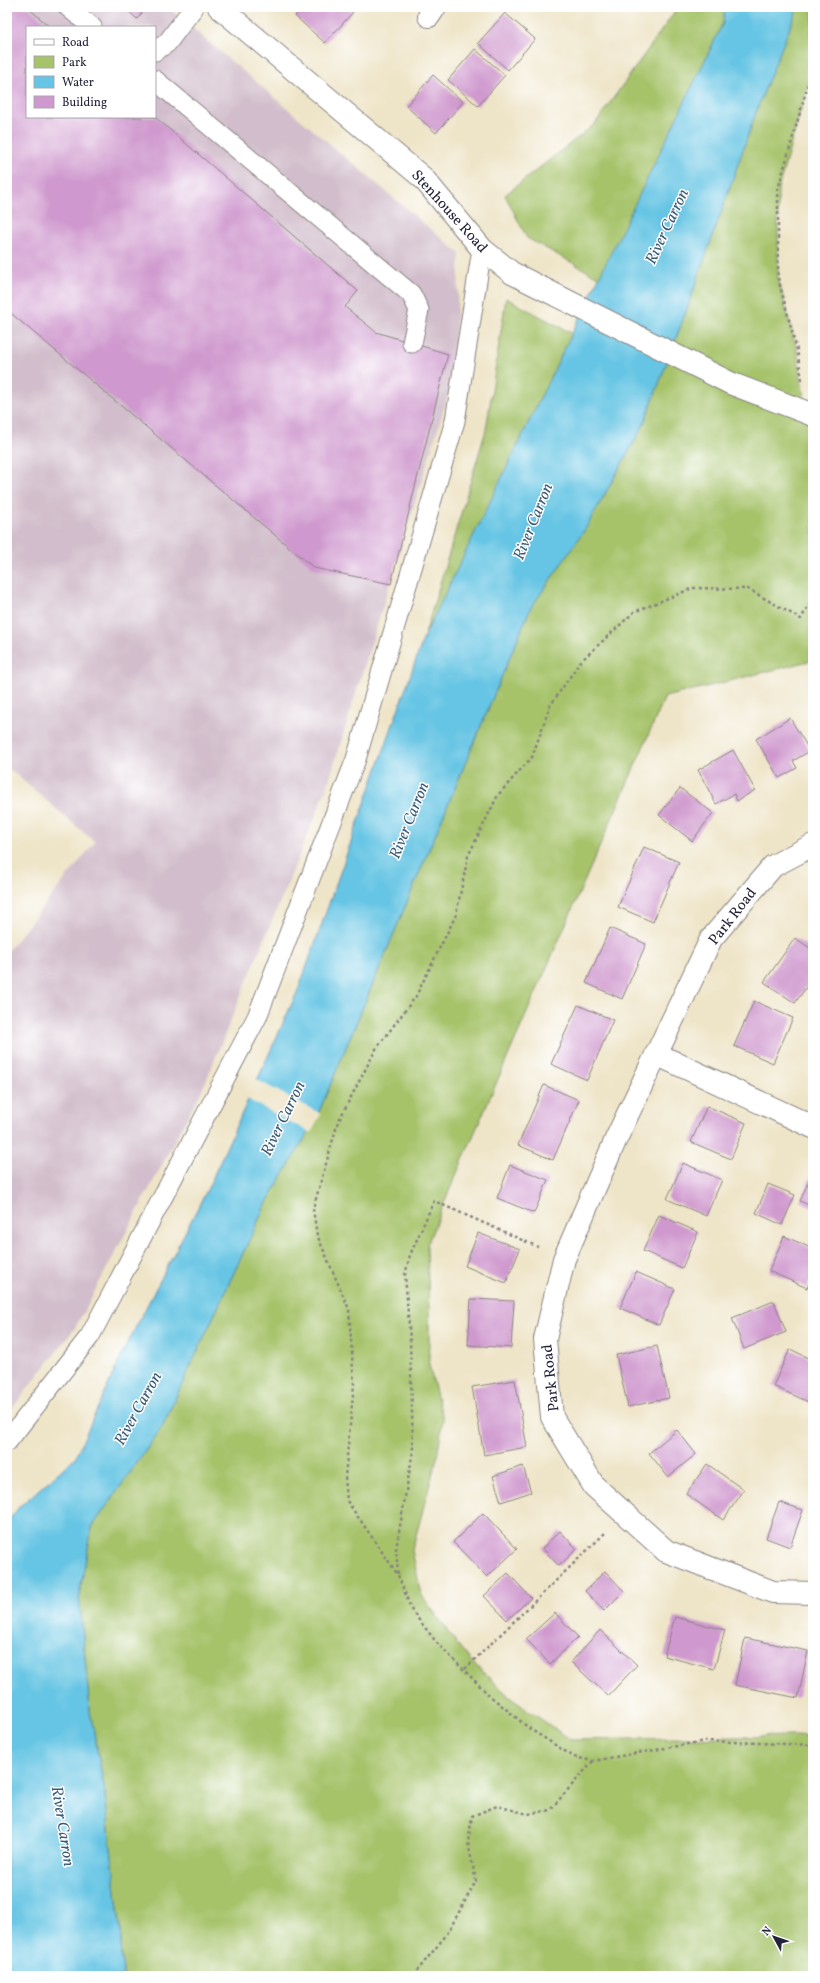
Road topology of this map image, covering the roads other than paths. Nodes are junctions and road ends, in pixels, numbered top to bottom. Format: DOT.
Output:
graph roads {
  1 [pos="68,7"];
  2 [pos="194,7"];
  3 [pos="219,7"];
  4 [pos="91,26"];
  5 [pos="156,50"];
  6 [pos="156,81"];
  7 [pos="482,249"];
  8 [pos="412,343"];
  9 [pos="810,414"];
  10 [pos="813,845"];
  11 [pos="656,1054"];
  12 [pos="813,1127"];
  13 [pos="7,1442"];
  14 [pos="813,1593"];
  1 -- 4 [label="lane"];
  2 -- 5 [label="lane"];
  3 -- 7 [label="street, Stenhouse Road"];
  6 -- 8 [label="lane"];
  7 -- 9 [label="street, Stenhouse Road"];
  7 -- 13 [label="lane"];
  10 -- 11 [label="street, Park Road"];
  11 -- 12 [label="street"];
  11 -- 14 [label="street, Park Road"];
}
